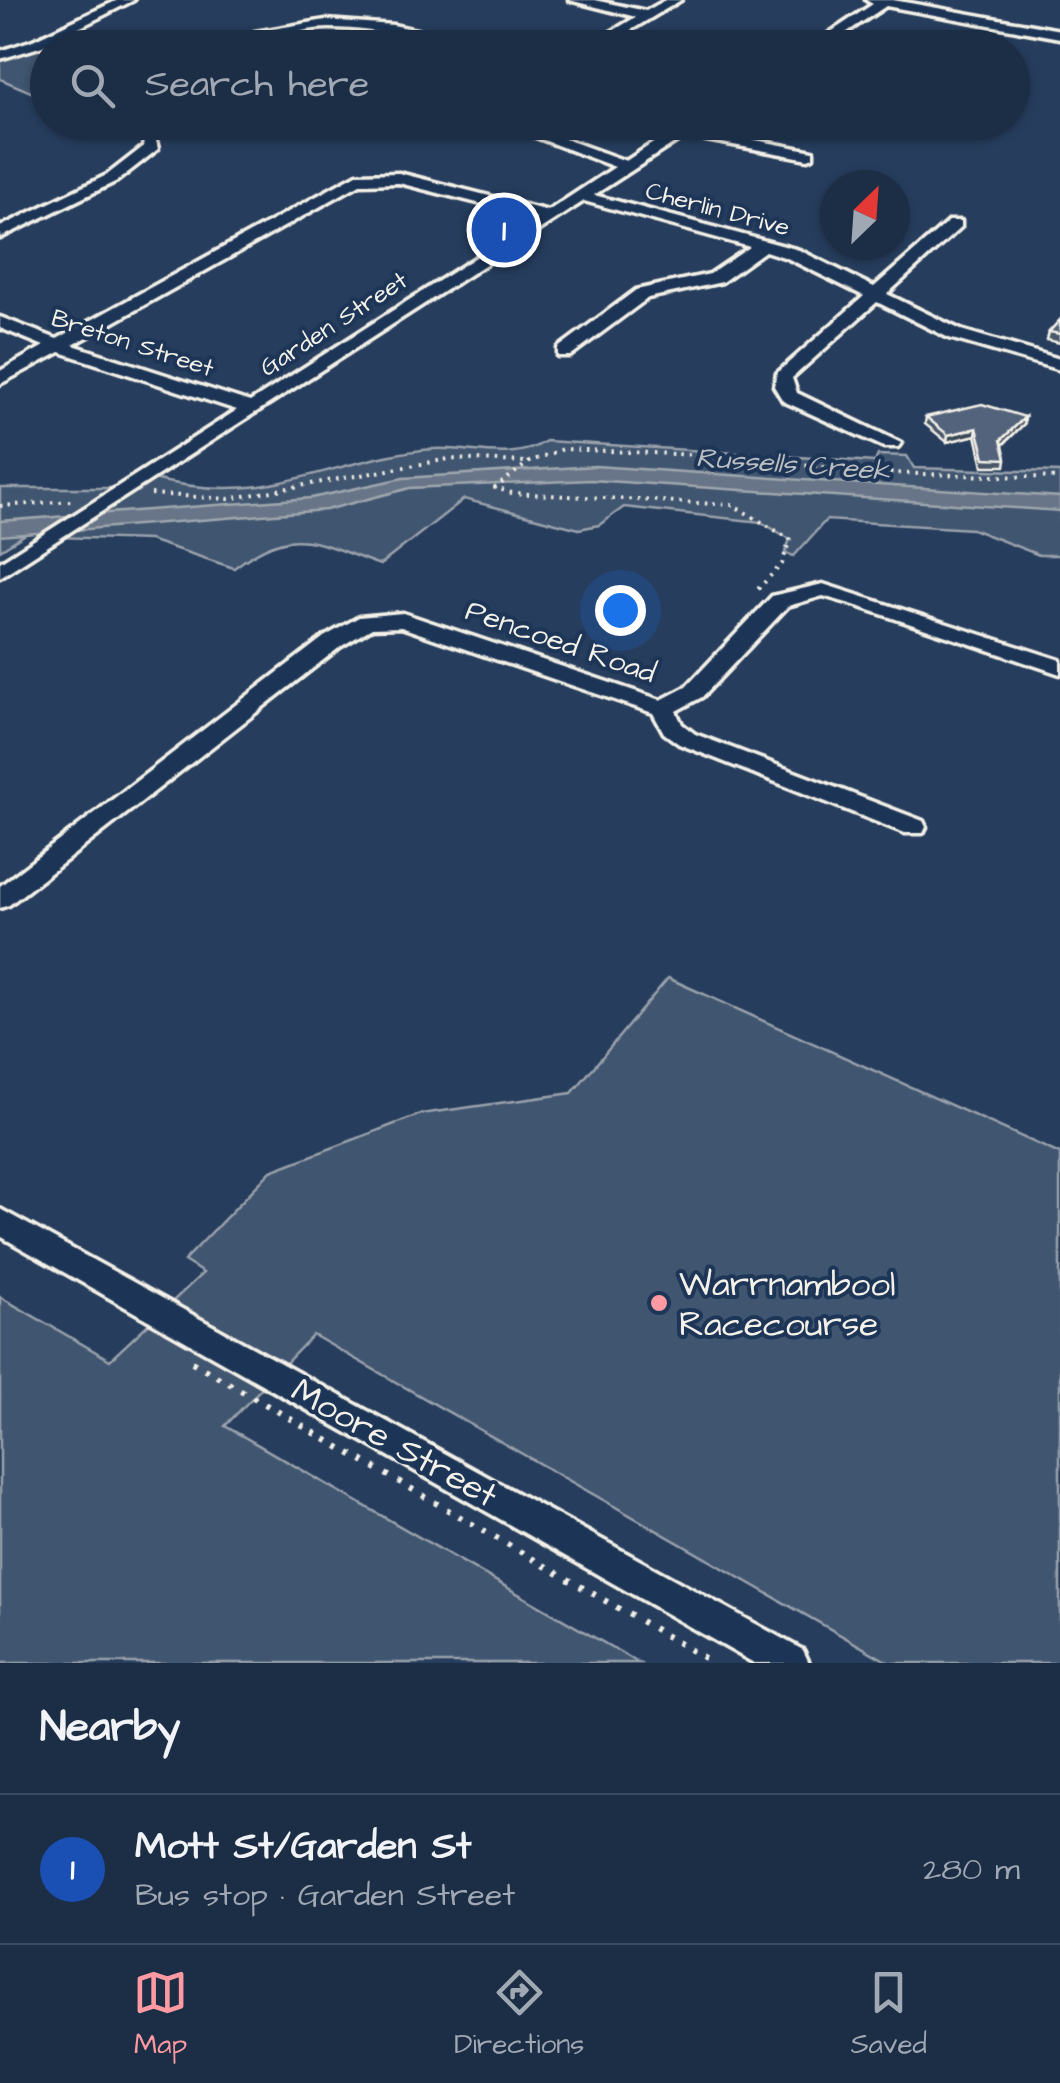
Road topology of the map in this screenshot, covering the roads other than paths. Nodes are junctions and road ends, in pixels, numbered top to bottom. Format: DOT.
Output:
graph roads {
  1 [pos="128,0"];
  2 [pos="574,0"];
  3 [pos="675,0"];
  4 [pos="877,2"];
  5 [pos="906,2"];
  6 [pos="647,16"];
  7 [pos="65,30"];
  8 [pos="275,30"];
  9 [pos="396,30"];
  10 [pos="622,30"];
  11 [pos="839,30"];
  12 [pos="1060,34"];
  13 [pos="30,46"];
  14 [pos="0,55"];
  15 [pos="150,140"];
  16 [pos="553,140"];
  17 [pos="669,140"];
  18 [pos="749,140"];
  19 [pos="808,154"];
  20 [pos="629,167"];
  21 [pos="582,196"];
  22 [pos="550,216"];
  23 [pos="955,224"];
  24 [pos="0,232"];
  25 [pos="762,246"];
  26 [pos="875,298"];
  27 [pos="0,322"];
  28 [pos="56,345"];
  29 [pos="564,352"];
  30 [pos="1060,365"];
  31 [pos="0,378"];
  32 [pos="251,408"];
  33 [pos="891,443"];
  34 [pos="0,571"];
  35 [pos="1060,668"];
  36 [pos="663,708"];
  37 [pos="914,826"];
  38 [pos="0,899"];
  39 [pos="0,1221"];
  40 [pos="790,1663"];
  1 -- 7 [label="street"];
  2 -- 6 [label="street"];
  3 -- 6 [label="street"];
  4 -- 5 [label="street"];
  4 -- 11 [label="street"];
  5 -- 12 [label="street"];
  6 -- 10 [label="street"];
  8 -- 9 [label="street"];
  13 -- 14 [label="street"];
  15 -- 24 [label="street"];
  16 -- 20 [label="street"];
  17 -- 20 [label="street, Garden Street"];
  18 -- 19 [label="street"];
  20 -- 21 [label="street, Garden Street"];
  21 -- 22 [label="street, Garden Street"];
  21 -- 25 [label="street, Cherlin Drive"];
  22 -- 28 [label="street"];
  22 -- 32 [label="street, Garden Street"];
  23 -- 26 [label="street"];
  25 -- 26 [label="street, Cherlin Drive"];
  25 -- 29 [label="street"];
  26 -- 30 [label="street, Cherlin Drive"];
  26 -- 33 [label="street"];
  27 -- 28 [label="street, Breton Street"];
  28 -- 31 [label="street"];
  28 -- 32 [label="street, Breton Street"];
  32 -- 34 [label="street, Garden Street"];
  35 -- 36 [label="street, Pencoed Road"];
  36 -- 37 [label="street"];
  36 -- 38 [label="street, Pencoed Road"];
  39 -- 40 [label="street, Moore Street"];
}
